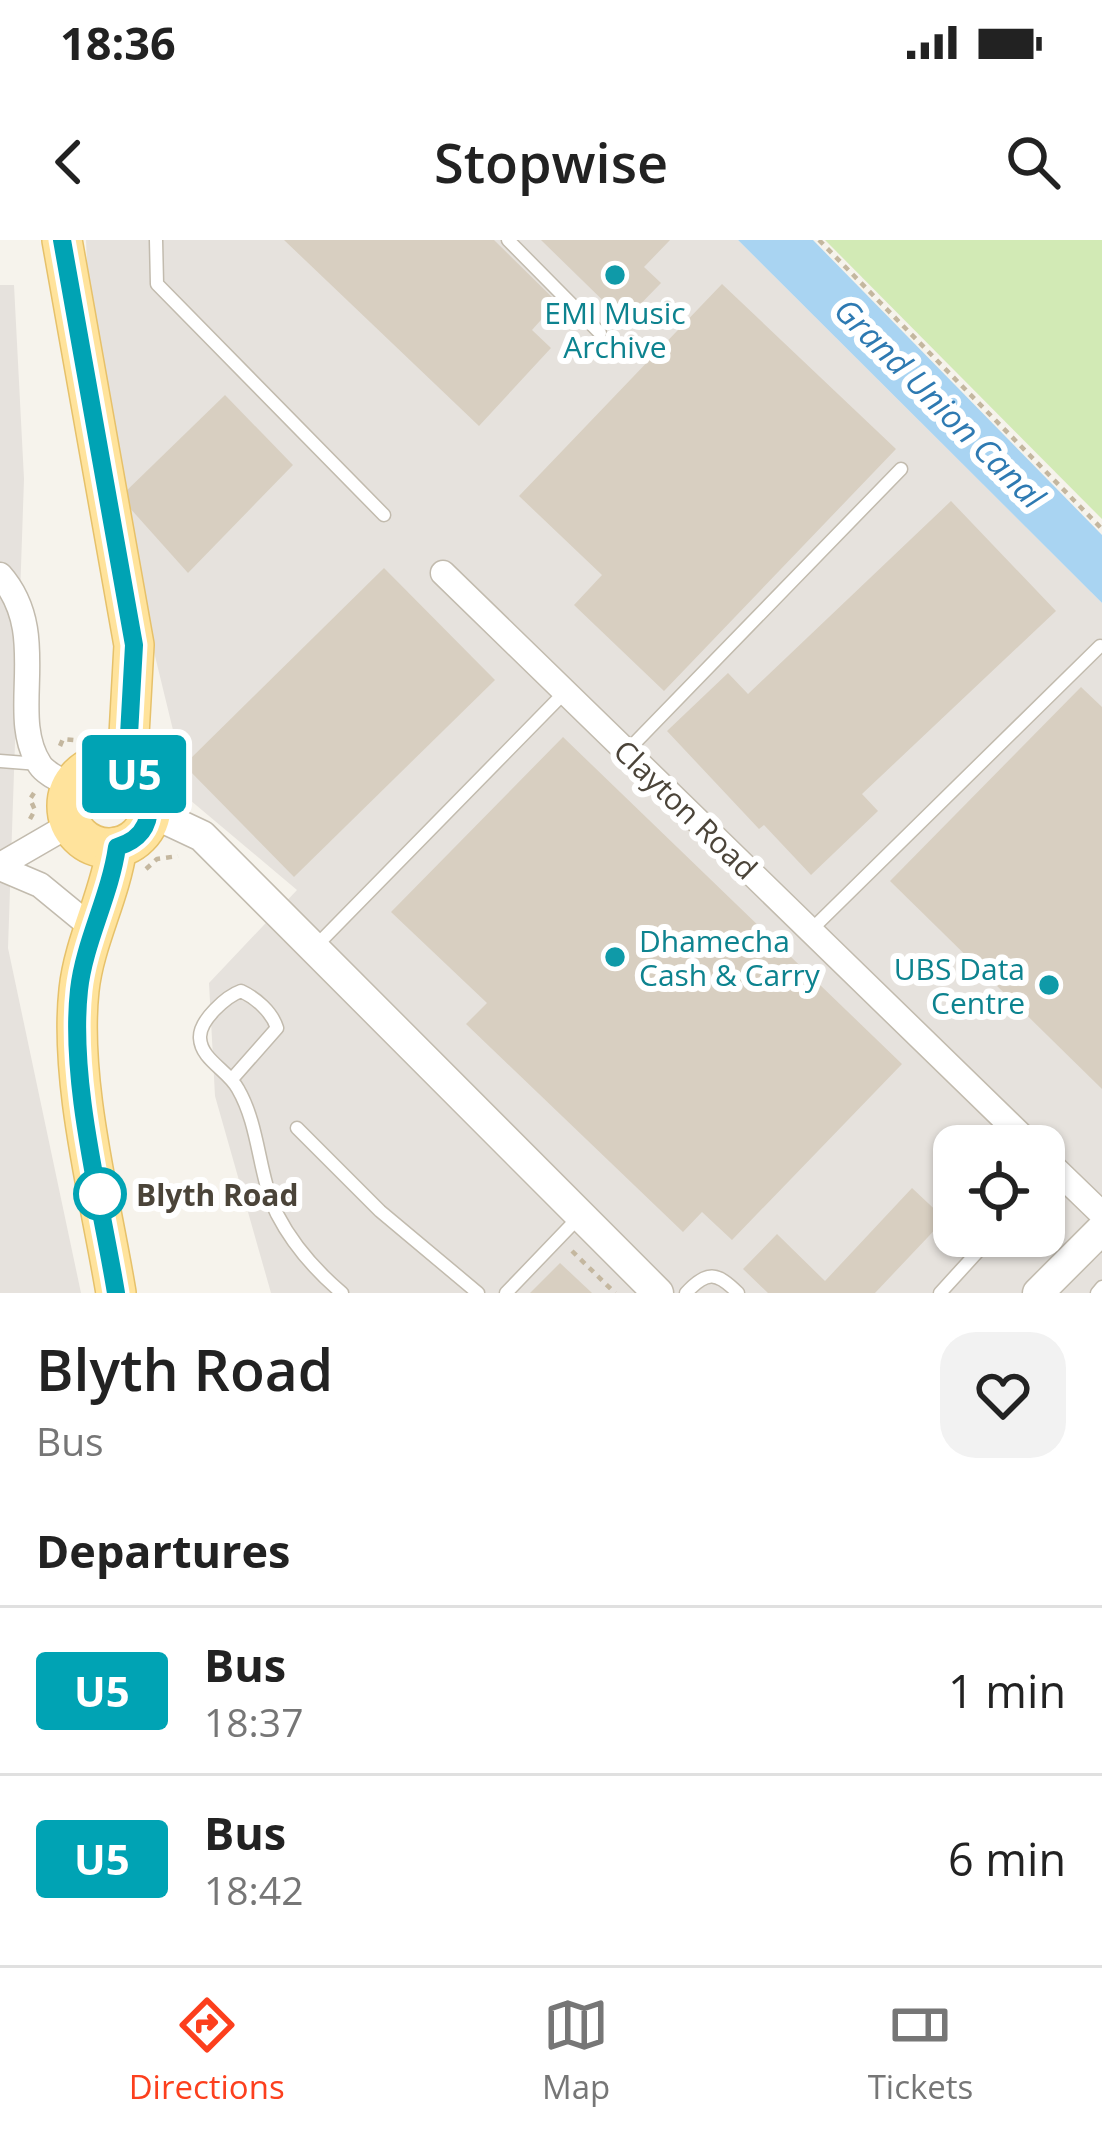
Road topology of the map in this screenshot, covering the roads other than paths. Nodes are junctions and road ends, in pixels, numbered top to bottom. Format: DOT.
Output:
graph roads {
  1 [pos="62,240"];
  2 [pos="156,240"];
  3 [pos="508,240"];
  4 [pos="601,333"];
  5 [pos="901,470"];
  6 [pos="384,515"];
  7 [pos="443,573"];
  8 [pos="0,575"];
  9 [pos="1100,646"];
  10 [pos="566,692"];
  11 [pos="124,750"];
  12 [pos="626,752"];
  13 [pos="0,761"];
  14 [pos="60,791"];
  15 [pos="151,812"];
  16 [pos="130,862"];
  17 [pos="0,867"];
  18 [pos="96,931"];
  19 [pos="811,931"];
  20 [pos="314,948"];
  21 [pos="232,1079"];
  22 [pos="1010,1125"];
  23 [pos="298,1129"];
  24 [pos="1065,1178"];
  25 [pos="1102,1214"];
  26 [pos="569,1228"];
  27 [pos="1102,1229"];
  28 [pos="973,1257"];
  29 [pos="116,1293"];
  30 [pos="341,1293"];
  31 [pos="478,1293"];
  32 [pos="506,1293"];
  33 [pos="658,1293"];
  34 [pos="686,1293"];
  35 [pos="738,1293"];
  36 [pos="940,1293"];
  37 [pos="1038,1293"];
  1 -- 11 [label="main road"];
  2 -- 6 [label="lane"];
  3 -- 4 [label="lane"];
  5 -- 12 [label="lane"];
  7 -- 10 [label="street, Clayton Road"];
  8 -- 14 [label="street"];
  9 -- 19 [label="lane"];
  10 -- 12 [label="street, Clayton Road"];
  10 -- 20 [label="lane"];
  11 -- 14 [label="main road"];
  11 -- 15 [label="main road"];
  12 -- 19 [label="street, Clayton Road"];
  13 -- 14 [label="lane"];
  14 -- 16 [label="main road"];
  14 -- 17 [label="street"];
  15 -- 16 [label="main road"];
  15 -- 20 [label="street"];
  16 -- 18 [label="main road"];
  17 -- 18 [label="street"];
  18 -- 29 [label="main road"];
  19 -- 22 [label="street, Clayton Road"];
  20 -- 26 [label="street"];
  21 -- 21 [label="lane"];
  21 -- 30 [label="lane"];
  23 -- 31 [label="lane"];
  24 -- 25 [label="street"];
  26 -- 32 [label="lane"];
  26 -- 33 [label="street"];
  27 -- 37 [label="street"];
  28 -- 36 [label="lane"];
  34 -- 35 [label="lane"];
}
